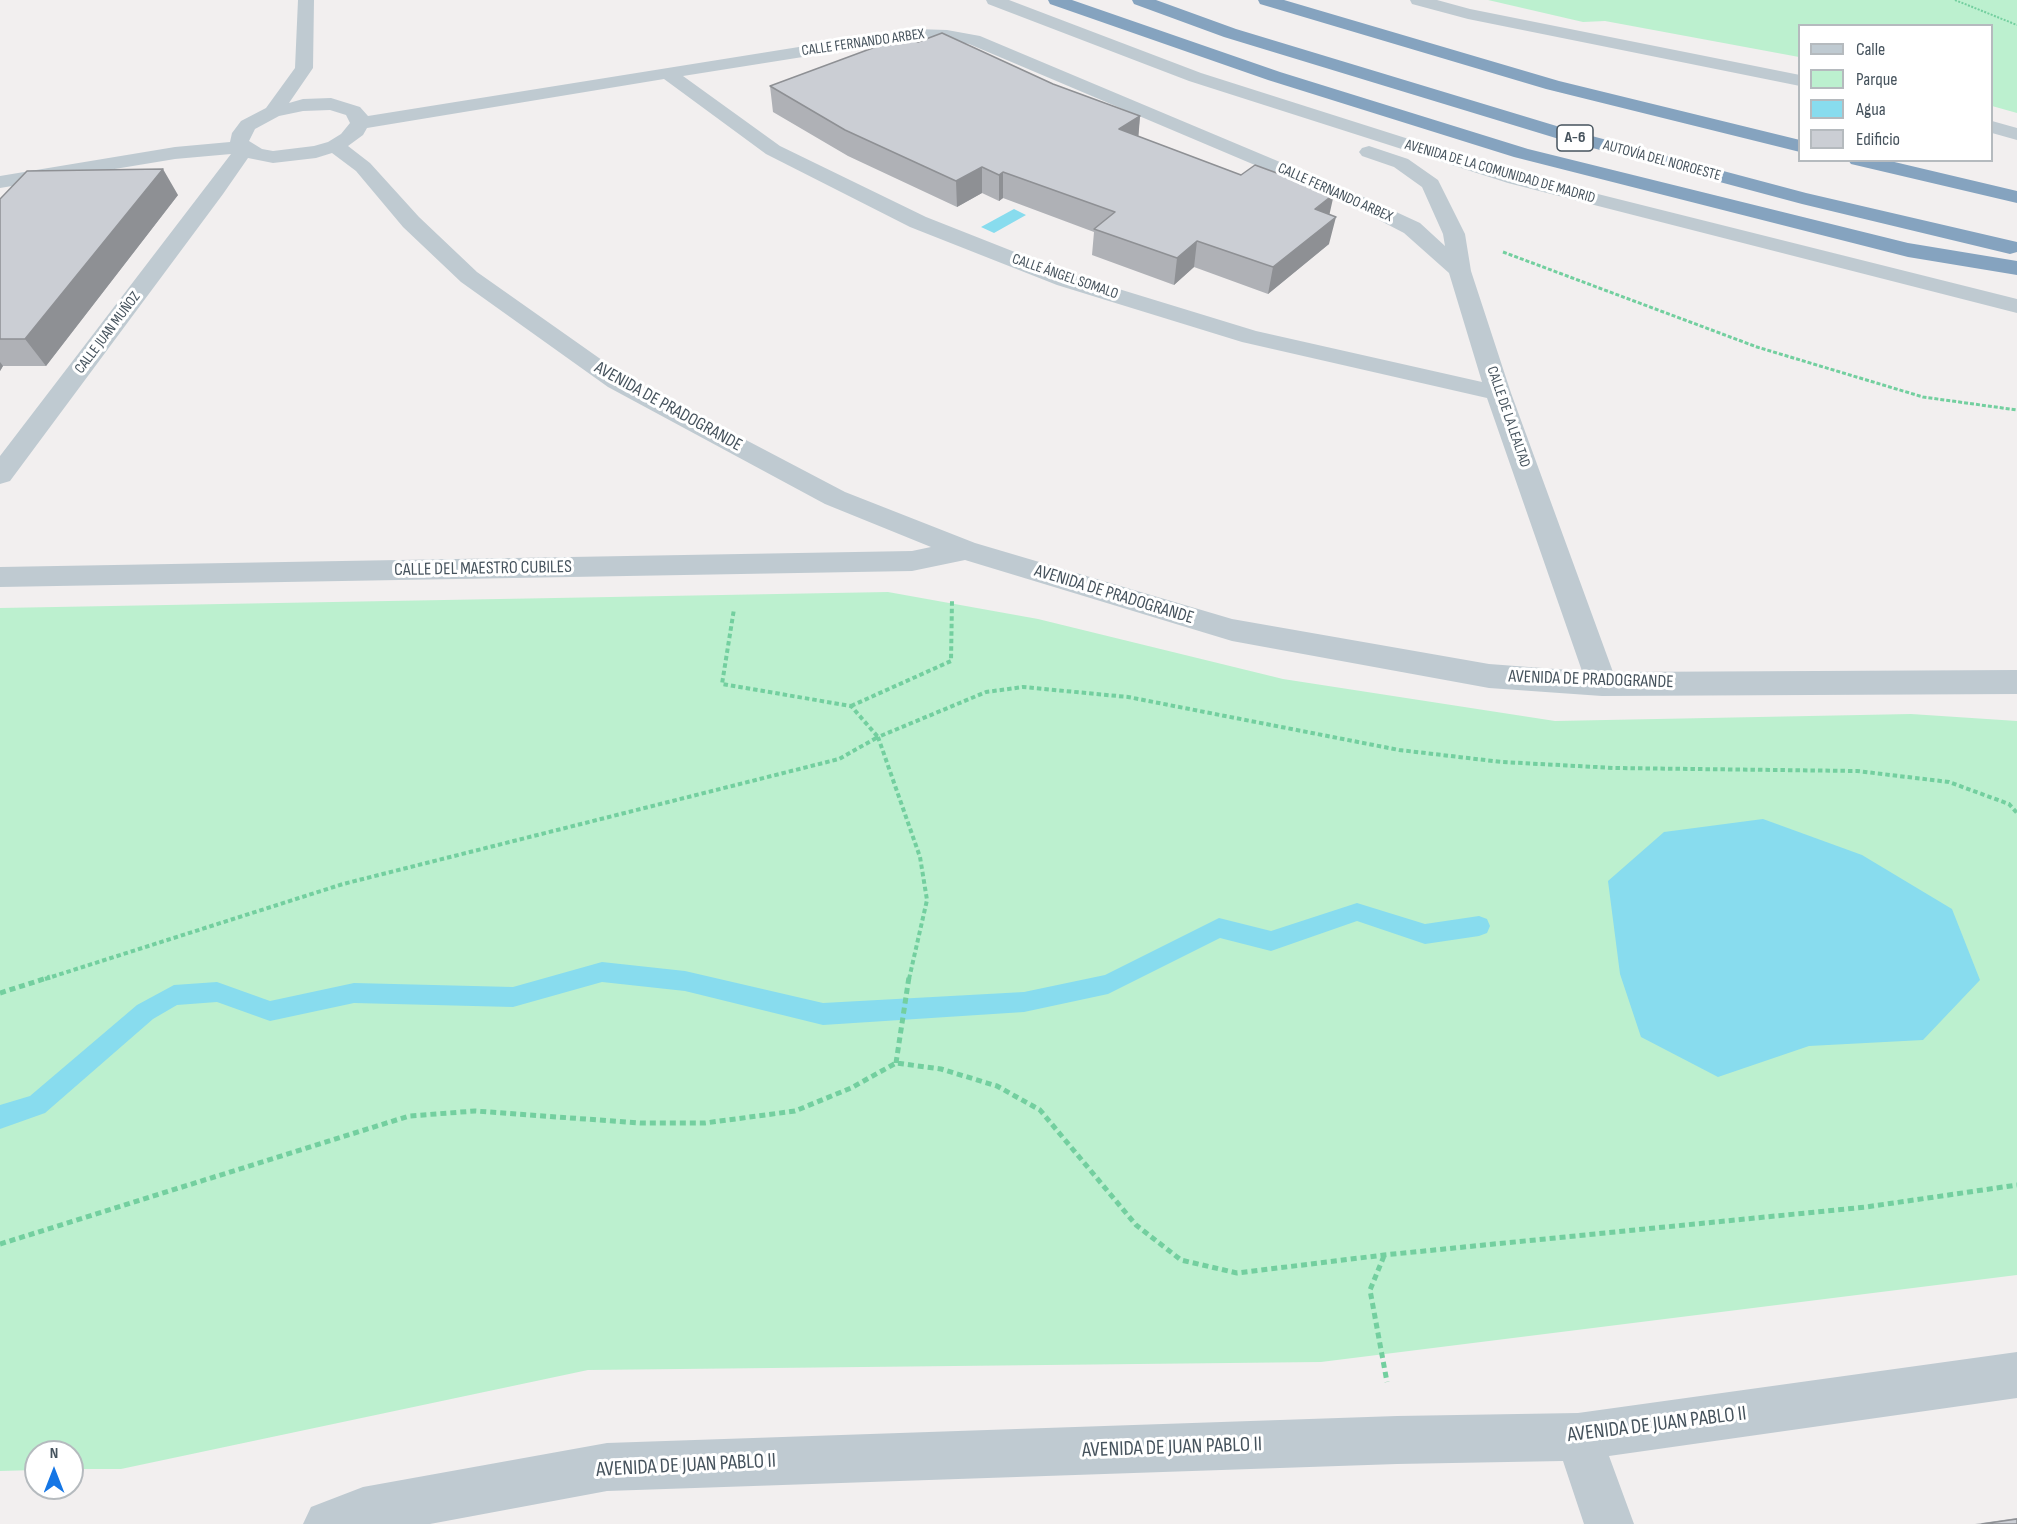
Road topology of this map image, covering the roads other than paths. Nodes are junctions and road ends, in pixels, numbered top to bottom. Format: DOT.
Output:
graph roads {
  1 [pos="306,0"];
  2 [pos="1056,0"];
  3 [pos="1140,0"];
  4 [pos="1266,0"];
  5 [pos="1418,0"];
  6 [pos="987,3"];
  7 [pos="304,68"];
  8 [pos="668,73"];
  9 [pos="1798,81"];
  10 [pos="331,104"];
  11 [pos="273,112"];
  12 [pos="360,123"];
  13 [pos="1993,128"];
  14 [pos="2017,135"];
  15 [pos="335,146"];
  16 [pos="1798,146"];
  17 [pos="244,148"];
  18 [pos="273,157"];
  19 [pos="1867,162"];
  20 [pos="0,182"];
  21 [pos="216,190"];
  22 [pos="2017,197"];
  23 [pos="2017,248"];
  24 [pos="2017,268"];
  25 [pos="1460,271"];
  26 [pos="2017,306"];
  27 [pos="1498,393"];
  28 [pos="0,475"];
  29 [pos="965,550"];
  30 [pos="0,577"];
  31 [pos="2017,682"];
  32 [pos="1602,684"];
  33 [pos="2017,1375"];
  34 [pos="1578,1437"];
  35 [pos="328,1524"];
  36 [pos="1609,1524"];
  1 -- 7 [label="street"];
  2 -- 24 [label="highway"];
  3 -- 23 [label="highway, AUTOVÍA DEL NOROESTE / A-6"];
  4 -- 16 [label="highway"];
  5 -- 9 [label="street"];
  6 -- 25 [label="street, CALLE DE LA LEALTAD"];
  6 -- 26 [label="street, AVENIDA DE LA COMUNIDAD DE MADRID"];
  7 -- 10 [label="street"];
  7 -- 11 [label="street"];
  8 -- 12 [label="street, CALLE FERNANDO ARBEX"];
  8 -- 25 [label="street, CALLE FERNANDO ARBEX"];
  8 -- 27 [label="street, CALLE ÁNGEL SOMALO"];
  10 -- 11 [label="street"];
  10 -- 12 [label="street"];
  11 -- 17 [label="street, CALLE JUAN MUÑOZ"];
  12 -- 15 [label="street"];
  13 -- 14 [label="street"];
  15 -- 18 [label="street"];
  15 -- 29 [label="street, AVENIDA DE PRADOGRANDE"];
  17 -- 18 [label="street"];
  17 -- 20 [label="street"];
  17 -- 21 [label="street, CALLE JUAN MUÑOZ"];
  18 -- 21 [label="street, CALLE JUAN MUÑOZ"];
  19 -- 22 [label="highway"];
  21 -- 28 [label="street, CALLE JUAN MUÑOZ"];
  25 -- 27 [label="street, CALLE DE LA LEALTAD"];
  27 -- 32 [label="street, CALLE DE LA LEALTAD"];
  29 -- 30 [label="street, CALLE DEL MAESTRO CUBILES"];
  29 -- 32 [label="street, AVENIDA DE PRADOGRANDE"];
  31 -- 32 [label="street, AVENIDA DE PRADOGRANDE"];
  33 -- 34 [label="street, AVENIDA DE JUAN PABLO II"];
  34 -- 35 [label="street, AVENIDA DE JUAN PABLO II"];
  34 -- 36 [label="street"];
}
